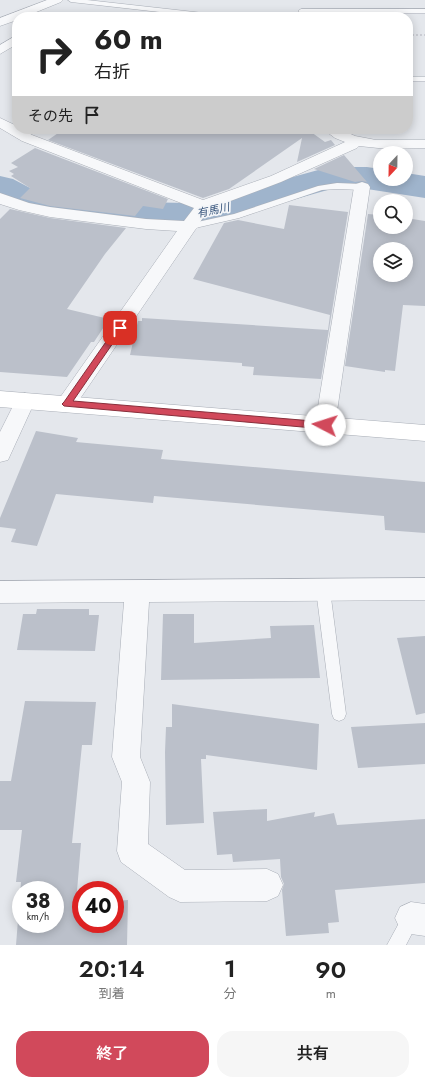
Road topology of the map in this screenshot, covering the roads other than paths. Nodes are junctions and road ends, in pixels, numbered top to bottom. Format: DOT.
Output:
graph roads {
  1 [pos="57,0"];
  2 [pos="71,0"];
  3 [pos="425,11"];
  4 [pos="26,12"];
  5 [pos="177,12"];
  6 [pos="300,12"];
  7 [pos="12,17"];
  8 [pos="0,22"];
  9 [pos="12,28"];
  10 [pos="12,42"];
  11 [pos="0,50"];
  12 [pos="413,79"];
  13 [pos="425,79"];
  14 [pos="0,122"];
  15 [pos="12,129"];
  16 [pos="20,134"];
  17 [pos="337,134"];
  18 [pos="356,140"];
  19 [pos="425,144"];
  20 [pos="362,187"];
  21 [pos="3,203"];
  22 [pos="197,215"];
  23 [pos="0,399"];
  24 [pos="25,401"];
  25 [pos="66,404"];
  26 [pos="325,425"];
  27 [pos="425,433"];
  28 [pos="0,454"];
  29 [pos="425,589"];
  30 [pos="323,590"];
  31 [pos="137,591"];
  32 [pos="0,592"];
  33 [pos="339,714"];
  34 [pos="267,885"];
  35 [pos="418,919"];
  36 [pos="396,945"];
  1 -- 4 [label="street"];
  2 -- 5 [label="lane"];
  3 -- 6 [label="lane"];
  7 -- 8 [label="street"];
  8 -- 9 [label="street"];
  10 -- 11 [label="street"];
  12 -- 13 [label="lane"];
  14 -- 15 [label="street"];
  16 -- 22 [label="street"];
  17 -- 18 [label="street"];
  18 -- 19 [label="street"];
  18 -- 22 [label="street"];
  20 -- 22 [label="lane"];
  20 -- 26 [label="street"];
  21 -- 22 [label="street"];
  22 -- 25 [label="street"];
  23 -- 24 [label="street"];
  24 -- 25 [label="street"];
  24 -- 28 [label="street"];
  25 -- 26 [label="street"];
  26 -- 27 [label="street"];
  29 -- 30 [label="street"];
  30 -- 31 [label="street"];
  30 -- 33 [label="lane"];
  31 -- 32 [label="street"];
  31 -- 34 [label="street"];
  35 -- 36 [label="lane"];
}
